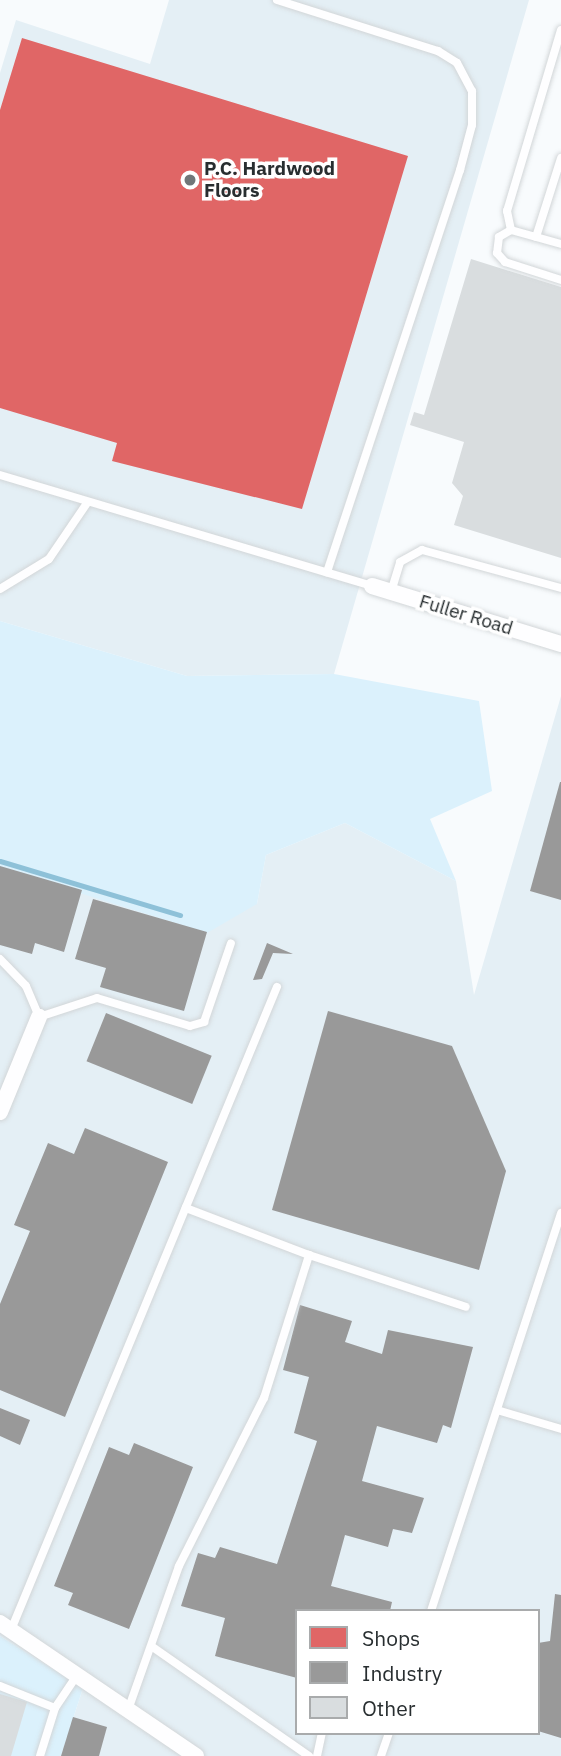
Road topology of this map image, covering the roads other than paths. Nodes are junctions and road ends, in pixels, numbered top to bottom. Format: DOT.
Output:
graph roads {
  1 [pos="277,0"];
  2 [pos="561,30"];
  3 [pos="561,158"];
  4 [pos="511,230"];
  5 [pos="536,237"];
  6 [pos="560,241"];
  7 [pos="561,280"];
  8 [pos="0,475"];
  9 [pos="87,503"];
  10 [pos="327,573"];
  11 [pos="372,586"];
  12 [pos="561,588"];
  13 [pos="0,589"];
  14 [pos="391,592"];
  15 [pos="561,644"];
  16 [pos="230,943"];
  17 [pos="0,959"];
  18 [pos="277,987"];
  19 [pos="39,1017"];
  20 [pos="0,1112"];
  21 [pos="186,1208"];
  22 [pos="561,1213"];
  23 [pos="309,1255"];
  24 [pos="466,1307"];
  25 [pos="497,1410"];
  26 [pos="561,1429"];
  27 [pos="432,1609"];
  28 [pos="5,1626"];
  29 [pos="154,1648"];
  30 [pos="77,1675"];
  31 [pos="0,1686"];
  32 [pos="55,1708"];
  33 [pos="128,1710"];
  34 [pos="322,1735"];
  35 [pos="388,1735"];
  36 [pos="40,1756"];
  37 [pos="197,1756"];
  38 [pos="309,1756"];
  39 [pos="317,1756"];
  40 [pos="381,1756"];
  1 -- 10 [label="lane"];
  2 -- 4 [label="lane"];
  3 -- 5 [label="lane"];
  4 -- 5 [label="lane"];
  4 -- 7 [label="lane"];
  5 -- 6 [label="lane"];
  8 -- 9 [label="lane"];
  9 -- 10 [label="lane"];
  9 -- 13 [label="lane"];
  10 -- 11 [label="lane"];
  11 -- 14 [label="street, Fuller Road"];
  12 -- 14 [label="lane"];
  14 -- 15 [label="street, Fuller Road"];
  16 -- 19 [label="lane"];
  17 -- 19 [label="lane"];
  18 -- 21 [label="lane"];
  19 -- 20 [label="street"];
  21 -- 23 [label="lane"];
  21 -- 28 [label="lane"];
  22 -- 25 [label="lane"];
  23 -- 24 [label="lane"];
  23 -- 29 [label="lane"];
  25 -- 26 [label="lane"];
  25 -- 27 [label="lane"];
  28 -- 30 [label="street"];
  29 -- 33 [label="lane"];
  29 -- 38 [label="lane"];
  30 -- 32 [label="lane"];
  30 -- 33 [label="street"];
  31 -- 32 [label="lane"];
  32 -- 36 [label="lane"];
  33 -- 37 [label="street"];
  34 -- 39 [label="lane"];
  35 -- 40 [label="lane"];
}
